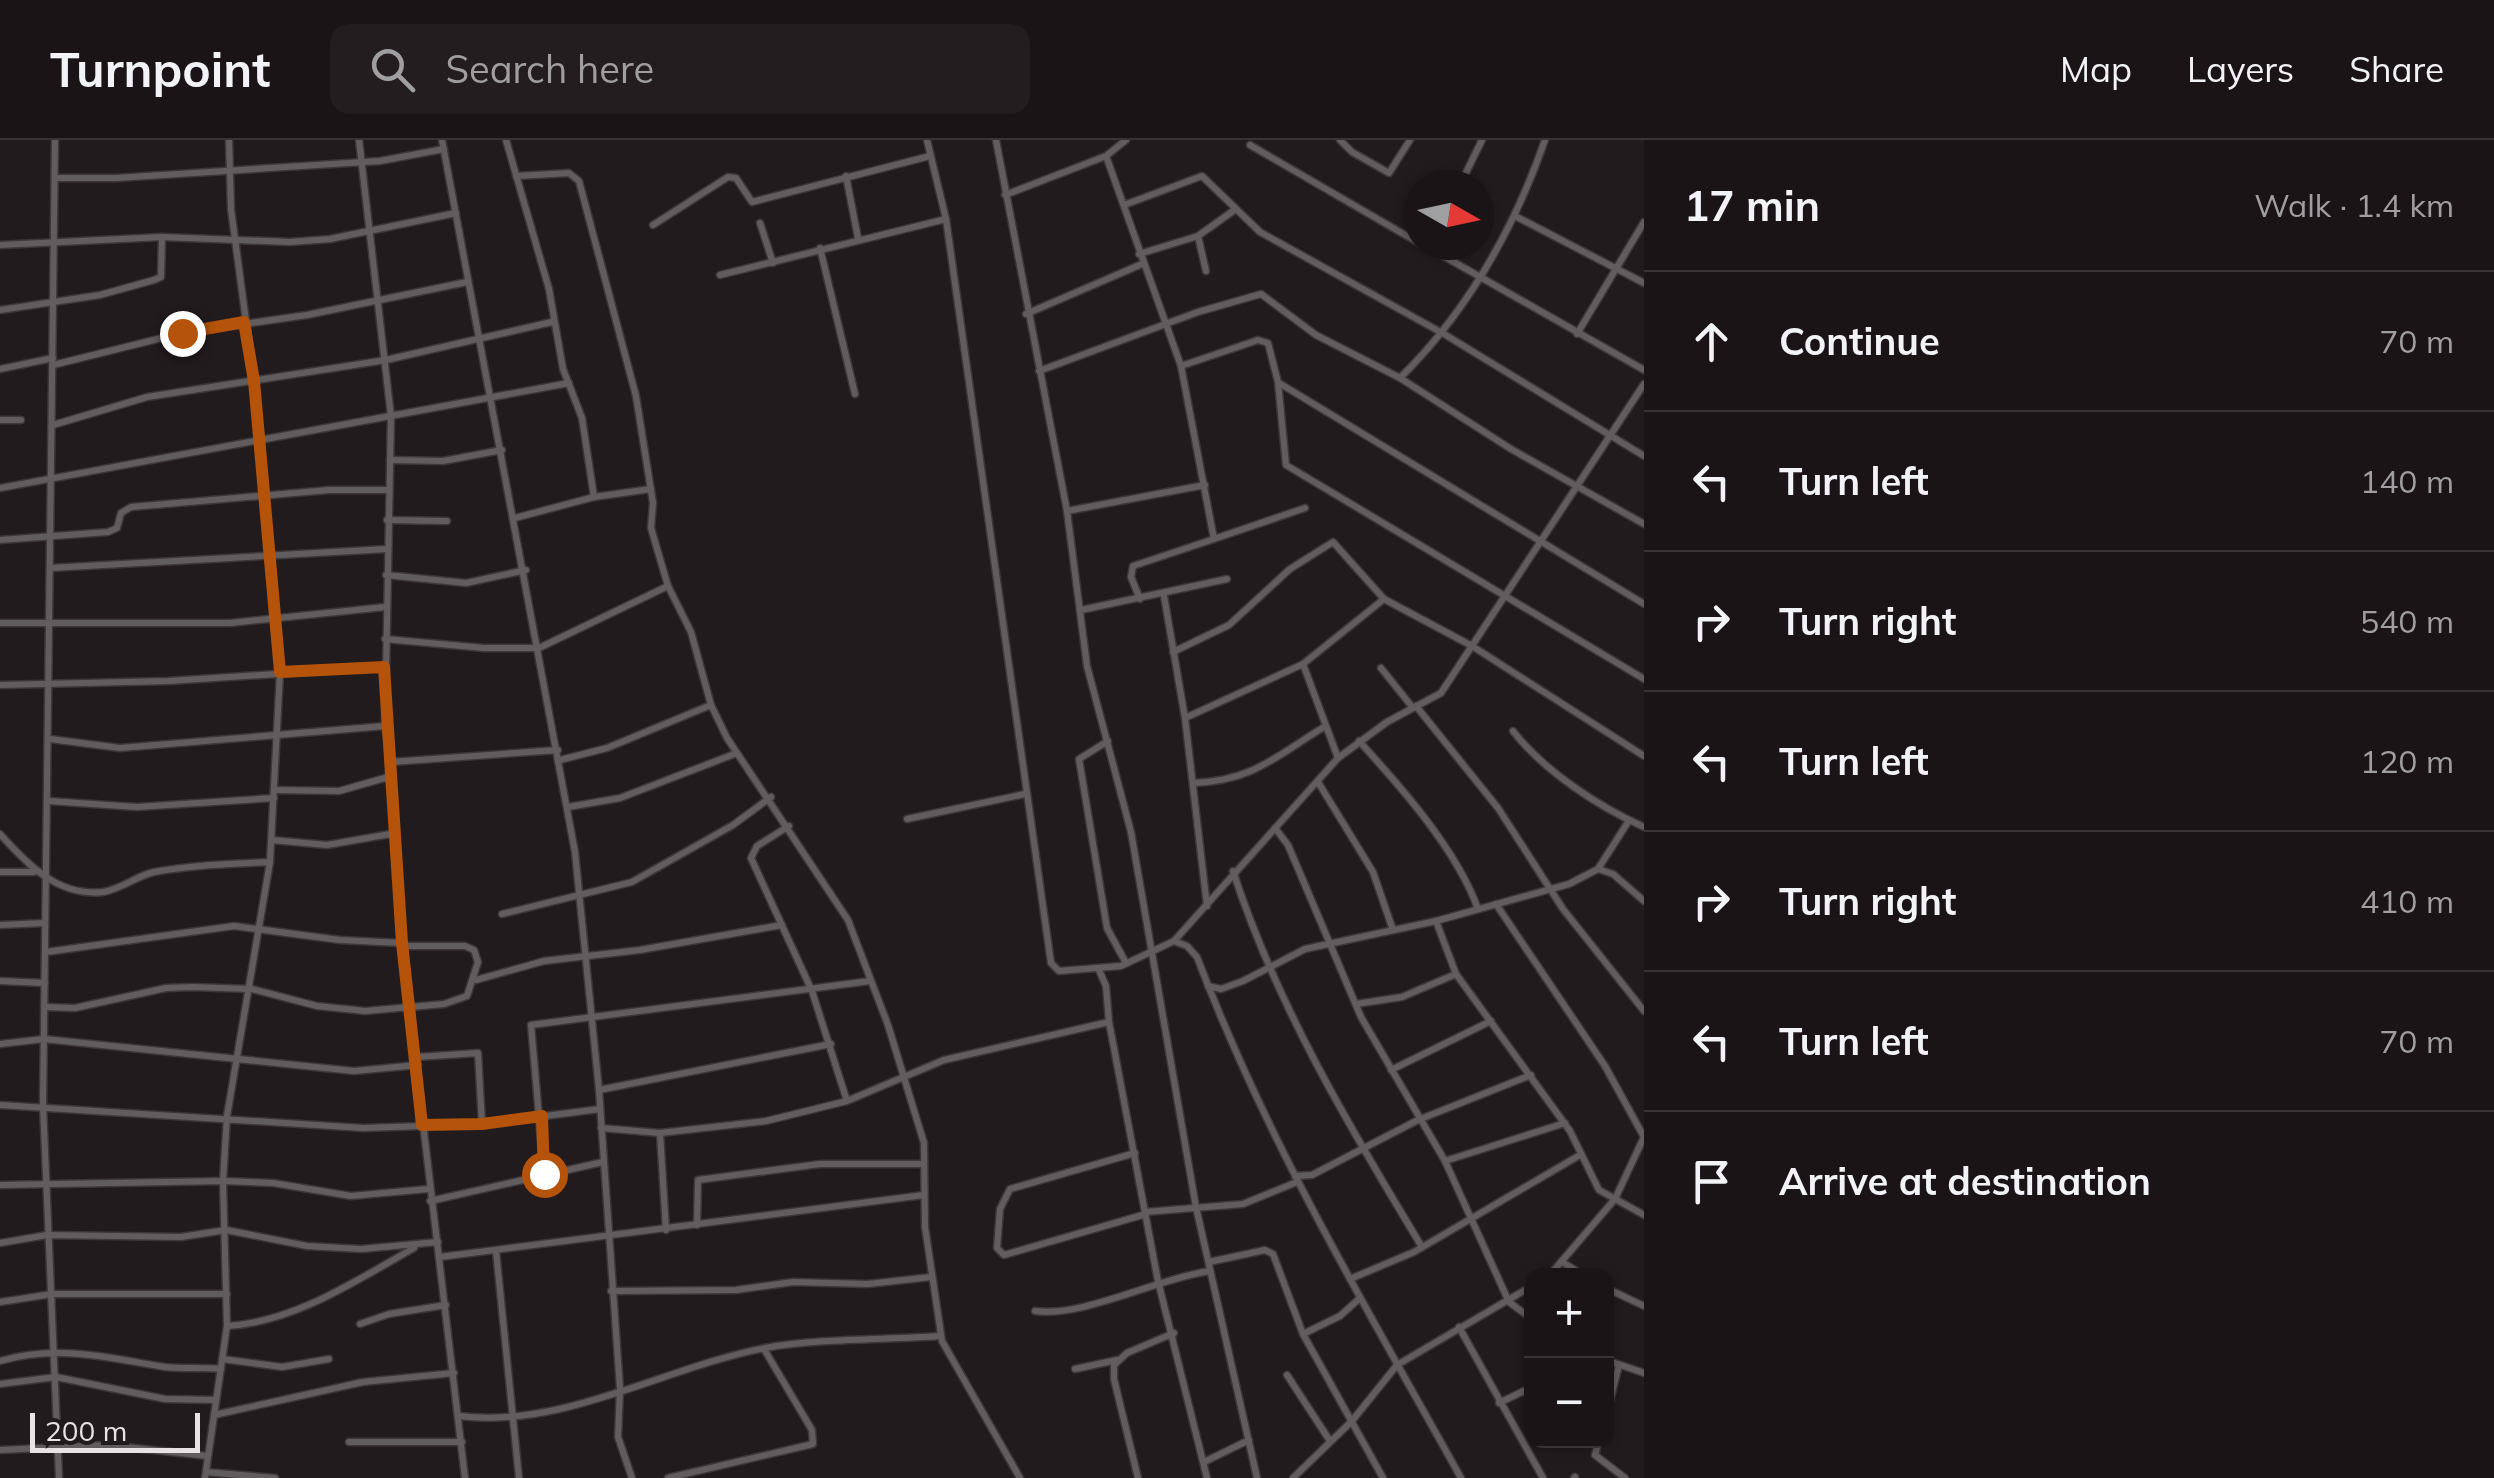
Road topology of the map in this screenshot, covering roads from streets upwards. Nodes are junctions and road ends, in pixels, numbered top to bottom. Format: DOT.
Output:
graph roads {
  1 [pos="55,140"];
  2 [pos="229,140"];
  3 [pos="359,140"];
  4 [pos="442,140"];
  5 [pos="506,140"];
  6 [pos="927,140"];
  7 [pos="996,140"];
  8 [pos="1126,140"];
  9 [pos="1340,140"];
  10 [pos="1410,140"];
  11 [pos="1482,140"];
  12 [pos="1544,140"];
  13 [pos="1250,145"];
  14 [pos="444,150"];
  15 [pos="930,156"];
  16 [pos="1106,156"];
  17 [pos="363,162"];
  18 [pos="229,170"];
  19 [pos="1467,170"];
  20 [pos="516,176"];
  21 [pos="846,176"];
  22 [pos="57,178"];
  23 [pos="1005,195"];
  24 [pos="1124,205"];
  25 [pos="1233,211"];
  26 [pos="456,214"];
  27 [pos="1515,216"];
  28 [pos="946,218"];
  29 [pos="1644,222"];
  30 [pos="760,223"];
  31 [pos="652,225"];
  32 [pos="371,230"];
  33 [pos="1404,233"];
  34 [pos="1198,236"];
  35 [pos="162,238"];
  36 [pos="858,238"];
  37 [pos="55,240"];
  38 [pos="235,240"];
  39 [pos="0,245"];
  40 [pos="820,248"];
  41 [pos="1139,254"];
  42 [pos="1450,260"];
  43 [pos="773,263"];
  44 [pos="1142,264"];
  45 [pos="1616,268"];
  46 [pos="1206,271"];
  47 [pos="720,276"];
  48 [pos="1479,277"];
  49 [pos="467,282"];
  50 [pos="1644,283"];
  51 [pos="381,301"];
  52 [pos="54,302"];
  53 [pos="0,310"];
  54 [pos="1026,314"];
  55 [pos="244,322"];
  56 [pos="552,322"];
  57 [pos="1168,324"];
  58 [pos="1444,334"];
  59 [pos="1577,334"];
  60 [pos="478,339"];
  61 [pos="386,360"];
  62 [pos="53,362"];
  63 [pos="1181,366"];
  64 [pos="0,369"];
  65 [pos="1644,370"];
  66 [pos="1039,371"];
  67 [pos="1400,378"];
  68 [pos="254,381"];
  69 [pos="1278,382"];
  70 [pos="569,384"];
  71 [pos="1644,384"];
  72 [pos="855,394"];
  73 [pos="491,398"];
  74 [pos="391,416"];
  75 [pos="0,420"];
  76 [pos="21,420"];
  77 [pos="53,425"];
  78 [pos="1610,436"];
  79 [pos="260,441"];
  80 [pos="502,450"];
  81 [pos="1644,456"];
  82 [pos="390,460"];
  83 [pos="50,479"];
  84 [pos="1578,484"];
  85 [pos="1205,485"];
  86 [pos="0,488"];
  87 [pos="651,489"];
  88 [pos="387,490"];
  89 [pos="266,497"];
  90 [pos="594,497"];
  91 [pos="1305,508"];
  92 [pos="1068,511"];
  93 [pos="515,518"];
  94 [pos="388,520"];
  95 [pos="447,522"];
  96 [pos="1644,524"];
  97 [pos="50,537"];
  98 [pos="1214,539"];
  99 [pos="0,540"];
  100 [pos="1544,542"];
  101 [pos="387,549"];
  102 [pos="271,557"];
  103 [pos="50,568"];
  104 [pos="526,570"];
  105 [pos="386,575"];
  106 [pos="1227,579"];
  107 [pos="668,586"];
  108 [pos="1505,594"];
  109 [pos="1164,596"];
  110 [pos="1140,599"];
  111 [pos="1384,599"];
  112 [pos="1644,604"];
  113 [pos="386,607"];
  114 [pos="1080,610"];
  115 [pos="278,618"];
  116 [pos="52,621"];
  117 [pos="0,623"];
  118 [pos="386,638"];
  119 [pos="1472,646"];
  120 [pos="1176,647"];
  121 [pos="539,648"];
  122 [pos="1303,664"];
  123 [pos="384,667"];
  124 [pos="1381,668"];
  125 [pos="280,672"];
  126 [pos="1644,679"];
  127 [pos="50,681"];
  128 [pos="0,685"];
  129 [pos="710,705"];
  130 [pos="1414,707"];
  131 [pos="1185,718"];
  132 [pos="385,726"];
  133 [pos="1324,727"];
  134 [pos="1514,731"];
  135 [pos="277,734"];
  136 [pos="50,739"];
  137 [pos="1108,740"];
  138 [pos="1359,741"];
  139 [pos="558,750"];
  140 [pos="738,753"];
  141 [pos="1644,756"];
  142 [pos="1338,758"];
  143 [pos="560,760"];
  144 [pos="392,762"];
  145 [pos="392,776"];
  146 [pos="1318,782"];
  147 [pos="1193,783"];
  148 [pos="274,794"];
  149 [pos="1025,794"];
  150 [pos="770,797"];
  151 [pos="50,801"];
  152 [pos="568,807"];
  153 [pos="907,819"];
  154 [pos="1628,822"];
  155 [pos="789,826"];
  156 [pos="1644,827"];
  157 [pos="1275,828"];
  158 [pos="396,833"];
  159 [pos="0,834"];
  160 [pos="272,840"];
  161 [pos="270,862"];
  162 [pos="1598,869"];
  163 [pos="1233,871"];
  164 [pos="0,872"];
  165 [pos="35,872"];
  166 [pos="48,880"];
  167 [pos="1552,889"];
  168 [pos="1203,890"];
  169 [pos="1218,890"];
  170 [pos="578,896"];
  171 [pos="1643,903"];
  172 [pos="1496,904"];
  173 [pos="1206,906"];
  174 [pos="1478,909"];
  175 [pos="502,914"];
  176 [pos="1436,921"];
  177 [pos="45,923"];
  178 [pos="0,925"];
  179 [pos="782,925"];
  180 [pos="259,928"];
  181 [pos="1393,930"];
  182 [pos="1183,932"];
  183 [pos="1174,940"];
  184 [pos="1330,944"];
  185 [pos="402,945"];
  186 [pos="1187,946"];
  187 [pos="46,952"];
  188 [pos="1151,952"];
  189 [pos="584,955"];
  190 [pos="1126,963"];
  191 [pos="1270,967"];
  192 [pos="1099,970"];
  193 [pos="1456,974"];
  194 [pos="475,980"];
  195 [pos="870,980"];
  196 [pos="0,981"];
  197 [pos="45,983"];
  198 [pos="1208,986"];
  199 [pos="252,988"];
  200 [pos="812,991"];
  201 [pos="1356,1004"];
  202 [pos="409,1005"];
  203 [pos="45,1008"];
  204 [pos="1644,1011"];
  205 [pos="591,1016"];
  206 [pos="1490,1021"];
  207 [pos="1109,1022"];
  208 [pos="44,1039"];
  209 [pos="0,1044"];
  210 [pos="832,1044"];
  211 [pos="233,1060"];
  212 [pos="418,1061"];
  213 [pos="1391,1070"];
  214 [pos="1531,1075"];
  215 [pos="905,1078"];
  216 [pos="600,1090"];
  217 [pos="847,1102"];
  218 [pos="0,1105"];
  219 [pos="43,1106"];
  220 [pos="600,1109"];
  221 [pos="227,1116"];
  222 [pos="542,1116"];
  223 [pos="1418,1120"];
  224 [pos="1565,1123"];
  225 [pos="482,1124"];
  226 [pos="422,1125"];
  227 [pos="601,1128"];
  228 [pos="660,1133"];
  229 [pos="1644,1137"];
  230 [pos="1363,1150"];
  231 [pos="1135,1153"];
  232 [pos="1582,1156"];
  233 [pos="1445,1161"];
  234 [pos="604,1162"];
  235 [pos="923,1164"];
  236 [pos="544,1174"];
  237 [pos="1295,1179"];
  238 [pos="223,1181"];
  239 [pos="47,1183"];
  240 [pos="0,1185"];
  241 [pos="428,1189"];
  242 [pos="924,1195"];
  243 [pos="1615,1199"];
  244 [pos="430,1201"];
  245 [pos="1196,1207"];
  246 [pos="1146,1213"];
  247 [pos="1644,1215"];
  248 [pos="1470,1218"];
  249 [pos="697,1224"];
  250 [pos="226,1230"];
  251 [pos="666,1230"];
  252 [pos="609,1234"];
  253 [pos="47,1235"];
  254 [pos="438,1242"];
  255 [pos="0,1243"];
  256 [pos="419,1245"];
  257 [pos="1422,1248"];
  258 [pos="496,1250"];
  259 [pos="440,1258"];
  260 [pos="1562,1262"];
  261 [pos="1210,1267"];
  262 [pos="1556,1268"];
  263 [pos="1572,1268"];
  264 [pos="931,1278"];
  265 [pos="1350,1279"];
  266 [pos="1158,1281"];
  267 [pos="611,1291"];
  268 [pos="1524,1292"];
  269 [pos="1614,1292"];
  270 [pos="52,1294"];
  271 [pos="227,1294"];
  272 [pos="1360,1298"];
  273 [pos="0,1302"];
  274 [pos="1509,1302"];
  275 [pos="446,1305"];
  276 [pos="1644,1306"];
  277 [pos="1035,1311"];
  278 [pos="1524,1314"];
  279 [pos="360,1324"];
  280 [pos="227,1326"];
  281 [pos="1459,1326"];
  282 [pos="1174,1333"];
  283 [pos="1303,1334"];
  284 [pos="942,1336"];
  285 [pos="764,1348"];
  286 [pos="56,1351"];
  287 [pos="222,1359"];
  288 [pos="329,1359"];
  289 [pos="1118,1360"];
  290 [pos="0,1361"];
  291 [pos="1614,1363"];
  292 [pos="1397,1365"];
  293 [pos="1619,1365"];
  294 [pos="221,1369"];
  295 [pos="1075,1369"];
  296 [pos="1644,1373"];
  297 [pos="454,1374"];
  298 [pos="1287,1375"];
  299 [pos="56,1377"];
  300 [pos="0,1384"];
  301 [pos="1614,1385"];
  302 [pos="620,1390"];
  303 [pos="1524,1390"];
  304 [pos="216,1400"];
  305 [pos="1499,1403"];
  306 [pos="214,1416"];
  307 [pos="459,1416"];
  308 [pos="514,1416"];
  309 [pos="1352,1421"];
  310 [pos="1248,1440"];
  311 [pos="1330,1441"];
  312 [pos="349,1442"];
  313 [pos="462,1442"];
  314 [pos="58,1448"];
  315 [pos="1596,1448"];
  316 [pos="0,1450"];
  317 [pos="208,1456"];
  318 [pos="1204,1462"];
  319 [pos="206,1475"];
  320 [pos="59,1478"];
  321 [pos="275,1478"];
  322 [pos="465,1478"];
  323 [pos="519,1478"];
  324 [pos="632,1478"];
  325 [pos="668,1478"];
  326 [pos="1020,1478"];
  327 [pos="1138,1478"];
  328 [pos="1207,1478"];
  329 [pos="1256,1478"];
  330 [pos="1294,1478"];
  331 [pos="1383,1478"];
  332 [pos="1461,1478"];
  333 [pos="1543,1478"];
  334 [pos="1624,1478"];
  1 -- 22 [label="street"];
  2 -- 18 [label="street"];
  3 -- 17 [label="street"];
  4 -- 14 [label="street"];
  5 -- 20 [label="street"];
  6 -- 15 [label="street"];
  7 -- 23 [label="street"];
  8 -- 16 [label="street"];
  9 -- 10 [label="street"];
  11 -- 19 [label="street"];
  12 -- 27 [label="street"];
  13 -- 33 [label="street"];
  14 -- 17 [label="street"];
  14 -- 26 [label="street"];
  15 -- 21 [label="street"];
  15 -- 28 [label="street"];
  16 -- 23 [label="street"];
  16 -- 24 [label="street"];
  17 -- 18 [label="street"];
  17 -- 32 [label="street"];
  18 -- 22 [label="street"];
  18 -- 38 [label="street"];
  20 -- 56 [label="street"];
  20 -- 87 [label="street"];
  21 -- 31 [label="street"];
  21 -- 36 [label="street"];
  22 -- 37 [label="street"];
  23 -- 54 [label="street"];
  24 -- 25 [label="street"];
  24 -- 41 [label="street"];
  25 -- 34 [label="street"];
  25 -- 58 [label="street"];
  26 -- 32 [label="street"];
  26 -- 49 [label="street"];
  27 -- 45 [label="street"];
  27 -- 48 [label="street"];
  28 -- 36 [label="street"];
  28 -- 149 [label="street"];
  29 -- 45 [label="street"];
  30 -- 43 [label="street"];
  32 -- 38 [label="street"];
  32 -- 51 [label="street"];
  34 -- 41 [label="street"];
  34 -- 46 [label="street"];
  35 -- 37 [label="street"];
  35 -- 38 [label="street"];
  35 -- 52 [label="street"];
  36 -- 40 [label="street"];
  37 -- 39 [label="street"];
  37 -- 52 [label="street"];
  38 -- 55 [label="street"];
  40 -- 43 [label="street"];
  40 -- 72 [label="street"];
  41 -- 44 [label="street"];
  42 -- 48 [label="street"];
  43 -- 47 [label="street"];
  44 -- 54 [label="street"];
  44 -- 57 [label="street"];
  45 -- 50 [label="street"];
  45 -- 59 [label="street"];
  48 -- 58 [label="street"];
  48 -- 59 [label="street"];
  49 -- 51 [label="street"];
  49 -- 60 [label="street"];
  51 -- 55 [label="street"];
  51 -- 61 [label="street"];
  52 -- 53 [label="street"];
  52 -- 62 [label="street"];
  54 -- 66 [label="street"];
  55 -- 62 [label="street"];
  55 -- 68 [label="street"];
  56 -- 60 [label="street"];
  56 -- 70 [label="street"];
  57 -- 63 [label="street"];
  57 -- 66 [label="street"];
  57 -- 67 [label="street"];
  58 -- 67 [label="street"];
  58 -- 78 [label="street"];
  59 -- 65 [label="street"];
  60 -- 61 [label="street"];
  60 -- 73 [label="street"];
  61 -- 68 [label="street"];
  61 -- 74 [label="street"];
  62 -- 64 [label="street"];
  62 -- 77 [label="street"];
  63 -- 69 [label="street"];
  63 -- 85 [label="street"];
  66 -- 92 [label="street"];
  67 -- 84 [label="street"];
  68 -- 77 [label="street"];
  68 -- 79 [label="street"];
  69 -- 100 [label="street"];
  69 -- 108 [label="street"];
  70 -- 73 [label="street"];
  70 -- 90 [label="street"];
  71 -- 78 [label="street"];
  73 -- 74 [label="street"];
  73 -- 80 [label="street"];
  74 -- 79 [label="street"];
  74 -- 82 [label="street"];
  75 -- 76 [label="street"];
  77 -- 83 [label="street"];
  78 -- 81 [label="street"];
  78 -- 84 [label="street"];
  79 -- 83 [label="street"];
  79 -- 89 [label="street"];
  80 -- 82 [label="street"];
  80 -- 93 [label="street"];
  82 -- 88 [label="street"];
  83 -- 86 [label="street"];
  83 -- 97 [label="street"];
  84 -- 96 [label="street"];
  84 -- 100 [label="street"];
  85 -- 92 [label="street"];
  85 -- 98 [label="street"];
  87 -- 90 [label="street"];
  87 -- 107 [label="street"];
  88 -- 89 [label="street"];
  88 -- 94 [label="street"];
  89 -- 97 [label="street"];
  89 -- 102 [label="street"];
  90 -- 93 [label="street"];
  91 -- 98 [label="street"];
  92 -- 114 [label="street"];
  93 -- 104 [label="street"];
  94 -- 95 [label="street"];
  94 -- 101 [label="street"];
  97 -- 99 [label="street"];
  97 -- 103 [label="street"];
  98 -- 110 [label="street"];
  100 -- 108 [label="street"];
  100 -- 112 [label="street"];
  101 -- 102 [label="street"];
  101 -- 105 [label="street"];
  102 -- 103 [label="street"];
  102 -- 115 [label="street"];
  103 -- 116 [label="street"];
  104 -- 105 [label="street"];
  104 -- 121 [label="street"];
  105 -- 113 [label="street"];
  106 -- 109 [label="street"];
  107 -- 121 [label="street"];
  107 -- 129 [label="street"];
  108 -- 119 [label="street"];
  108 -- 126 [label="street"];
  109 -- 110 [label="street"];
  109 -- 120 [label="street"];
  110 -- 114 [label="street"];
  111 -- 119 [label="street"];
  111 -- 120 [label="street"];
  111 -- 122 [label="street"];
  113 -- 115 [label="street"];
  113 -- 118 [label="street"];
  114 -- 137 [label="street"];
  115 -- 116 [label="street"];
  115 -- 125 [label="street"];
  116 -- 117 [label="street"];
  116 -- 127 [label="street"];
  118 -- 121 [label="street"];
  118 -- 123 [label="street"];
  119 -- 130 [label="street"];
  119 -- 141 [label="street"];
  120 -- 131 [label="street"];
  121 -- 139 [label="street"];
  122 -- 131 [label="street"];
  122 -- 133 [label="street"];
  123 -- 125 [label="street"];
  123 -- 132 [label="street"];
  124 -- 130 [label="street"];
  125 -- 127 [label="street"];
  125 -- 135 [label="street"];
  127 -- 128 [label="street"];
  127 -- 136 [label="street"];
  129 -- 140 [label="street"];
  129 -- 143 [label="street"];
  130 -- 138 [label="street"];
  130 -- 167 [label="street"];
  131 -- 147 [label="street"];
  132 -- 135 [label="street"];
  132 -- 144 [label="street"];
  133 -- 142 [label="street"];
  133 -- 147 [label="street"];
  134 -- 154 [label="street"];
  135 -- 136 [label="street"];
  135 -- 148 [label="street"];
  136 -- 151 [label="street"];
  137 -- 188 [label="street"];
  137 -- 190 [label="street"];
  138 -- 142 [label="street"];
  138 -- 174 [label="street"];
  139 -- 143 [label="street"];
  139 -- 144 [label="street"];
  140 -- 150 [label="street"];
  140 -- 152 [label="street"];
  142 -- 146 [label="street"];
  143 -- 152 [label="street"];
  144 -- 145 [label="street"];
  145 -- 148 [label="street"];
  145 -- 158 [label="street"];
  146 -- 157 [label="street"];
  146 -- 181 [label="street"];
  147 -- 168 [label="street"];
  148 -- 151 [label="street"];
  148 -- 160 [label="street"];
  149 -- 153 [label="street"];
  149 -- 192 [label="street"];
  150 -- 155 [label="street"];
  150 -- 170 [label="street"];
  151 -- 166 [label="street"];
  152 -- 170 [label="street"];
  154 -- 156 [label="street"];
  154 -- 162 [label="street"];
  155 -- 179 [label="street"];
  155 -- 195 [label="street"];
  157 -- 163 [label="street"];
  157 -- 184 [label="street"];
  158 -- 160 [label="street"];
  158 -- 185 [label="street"];
  159 -- 165 [label="street"];
  160 -- 161 [label="street"];
  161 -- 166 [label="street"];
  161 -- 180 [label="street"];
  162 -- 167 [label="street"];
  162 -- 171 [label="street"];
  163 -- 169 [label="street"];
  163 -- 191 [label="street"];
  164 -- 165 [label="street"];
  165 -- 166 [label="street"];
  166 -- 177 [label="street"];
  167 -- 172 [label="street"];
  167 -- 204 [label="street"];
  168 -- 169 [label="street"];
  168 -- 173 [label="street"];
  169 -- 173 [label="street"];
  170 -- 175 [label="street"];
  170 -- 189 [label="street"];
  172 -- 174 [label="street"];
  172 -- 229 [label="street"];
  173 -- 182 [label="street"];
  174 -- 176 [label="street"];
  176 -- 181 [label="street"];
  176 -- 193 [label="street"];
  177 -- 178 [label="street"];
  177 -- 187 [label="street"];
  179 -- 189 [label="street"];
  179 -- 200 [label="street"];
  180 -- 185 [label="street"];
  180 -- 187 [label="street"];
  180 -- 199 [label="street"];
  181 -- 184 [label="street"];
  182 -- 183 [label="street"];
  182 -- 186 [label="street"];
  183 -- 186 [label="street"];
  183 -- 188 [label="street"];
  184 -- 191 [label="street"];
  184 -- 201 [label="street"];
  185 -- 194 [label="street"];
  185 -- 202 [label="street"];
  186 -- 198 [label="street"];
  187 -- 197 [label="street"];
  188 -- 190 [label="street"];
  188 -- 245 [label="street"];
  189 -- 194 [label="street"];
  189 -- 205 [label="street"];
  190 -- 192 [label="street"];
  191 -- 198 [label="street"];
  191 -- 230 [label="street"];
  192 -- 207 [label="street"];
  193 -- 201 [label="street"];
  193 -- 206 [label="street"];
  194 -- 202 [label="street"];
  195 -- 200 [label="street"];
  195 -- 215 [label="street"];
  196 -- 197 [label="street"];
  197 -- 203 [label="street"];
  198 -- 237 [label="street"];
  199 -- 202 [label="street"];
  199 -- 203 [label="street"];
  199 -- 211 [label="street"];
  200 -- 205 [label="street"];
  200 -- 210 [label="street"];
  201 -- 213 [label="street"];
  202 -- 212 [label="street"];
  203 -- 208 [label="street"];
  205 -- 216 [label="street"];
  205 -- 222 [label="street"];
  206 -- 213 [label="street"];
  206 -- 214 [label="street"];
  207 -- 215 [label="street"];
  207 -- 231 [label="street"];
  208 -- 209 [label="street"];
  208 -- 211 [label="street"];
  208 -- 219 [label="street"];
  210 -- 216 [label="street"];
  210 -- 217 [label="street"];
  211 -- 212 [label="street"];
  211 -- 221 [label="street"];
  212 -- 225 [label="street"];
  212 -- 226 [label="street"];
  213 -- 223 [label="street"];
  214 -- 223 [label="street"];
  214 -- 224 [label="street"];
  215 -- 217 [label="street"];
  215 -- 235 [label="street"];
  216 -- 220 [label="street"];
  217 -- 228 [label="street"];
  218 -- 219 [label="street"];
  219 -- 221 [label="street"];
  219 -- 239 [label="street"];
  220 -- 222 [label="street"];
  220 -- 227 [label="street"];
  221 -- 226 [label="street"];
  221 -- 238 [label="street"];
  222 -- 225 [label="street"];
  222 -- 236 [label="street"];
  223 -- 230 [label="street"];
  223 -- 233 [label="street"];
  224 -- 232 [label="street"];
  224 -- 233 [label="street"];
  225 -- 226 [label="street"];
  226 -- 241 [label="street"];
  227 -- 228 [label="street"];
  227 -- 234 [label="street"];
  228 -- 251 [label="street"];
  229 -- 243 [label="street"];
  230 -- 237 [label="street"];
  230 -- 257 [label="street"];
  231 -- 246 [label="street"];
  231 -- 246 [label="street"];
  232 -- 243 [label="street"];
  232 -- 248 [label="street"];
  233 -- 248 [label="street"];
  234 -- 236 [label="street"];
  234 -- 252 [label="street"];
  235 -- 242 [label="street"];
  235 -- 249 [label="street"];
  236 -- 244 [label="street"];
  237 -- 245 [label="street"];
  237 -- 265 [label="street"];
  238 -- 239 [label="street"];
  238 -- 241 [label="street"];
  238 -- 250 [label="street"];
  239 -- 240 [label="street"];
  239 -- 253 [label="street"];
  241 -- 244 [label="street"];
  242 -- 249 [label="street"];
  242 -- 264 [label="street"];
  243 -- 247 [label="street"];
  243 -- 260 [label="street"];
  244 -- 254 [label="street"];
  245 -- 246 [label="street"];
  245 -- 261 [label="street"];
  246 -- 266 [label="street"];
  248 -- 257 [label="street"];
  248 -- 274 [label="street"];
  249 -- 251 [label="street"];
  250 -- 253 [label="street"];
  250 -- 256 [label="street"];
  250 -- 271 [label="street"];
  251 -- 252 [label="street"];
  252 -- 258 [label="street"];
  252 -- 267 [label="street"];
  253 -- 255 [label="street"];
  253 -- 270 [label="street"];
  254 -- 256 [label="street"];
  254 -- 259 [label="street"];
  256 -- 280 [label="street"];
  257 -- 265 [label="street"];
  258 -- 259 [label="street"];
  258 -- 308 [label="street"];
  259 -- 275 [label="street"];
  260 -- 262 [label="street"];
  260 -- 263 [label="street"];
  261 -- 266 [label="street"];
  261 -- 283 [label="street"];
  261 -- 310 [label="street"];
  264 -- 267 [label="street"];
  264 -- 284 [label="street"];
  265 -- 272 [label="street"];
  266 -- 277 [label="street"];
  266 -- 282 [label="street"];
  267 -- 302 [label="street"];
  268 -- 274 [label="street"];
  269 -- 276 [label="street"];
  270 -- 271 [label="street"];
  270 -- 273 [label="street"];
  270 -- 286 [label="street"];
  271 -- 280 [label="street"];
  272 -- 283 [label="street"];
  272 -- 292 [label="street"];
  274 -- 278 [label="street"];
  274 -- 281 [label="street"];
  275 -- 279 [label="street"];
  275 -- 297 [label="street"];
  280 -- 287 [label="street"];
  281 -- 292 [label="street"];
  281 -- 305 [label="street"];
  282 -- 289 [label="street"];
  282 -- 318 [label="street"];
  283 -- 309 [label="street"];
  284 -- 285 [label="street"];
  284 -- 326 [label="street"];
  285 -- 302 [label="street"];
  285 -- 325 [label="street"];
  286 -- 290 [label="street"];
  286 -- 294 [label="street"];
  286 -- 299 [label="street"];
  287 -- 288 [label="street"];
  287 -- 294 [label="street"];
  289 -- 295 [label="street"];
  289 -- 327 [label="street"];
  291 -- 293 [label="street"];
  292 -- 309 [label="street"];
  292 -- 332 [label="street"];
  293 -- 296 [label="street"];
  293 -- 301 [label="street"];
  294 -- 304 [label="street"];
  297 -- 306 [label="street"];
  297 -- 307 [label="street"];
  298 -- 311 [label="street"];
  299 -- 300 [label="street"];
  299 -- 304 [label="street"];
  299 -- 314 [label="street"];
  302 -- 308 [label="street"];
  302 -- 324 [label="street"];
  303 -- 305 [label="street"];
  304 -- 306 [label="street"];
  305 -- 333 [label="street"];
  306 -- 317 [label="street"];
  307 -- 308 [label="street"];
  307 -- 313 [label="street"];
  308 -- 323 [label="street"];
  309 -- 311 [label="street"];
  309 -- 331 [label="street"];
  310 -- 318 [label="street"];
  310 -- 329 [label="street"];
  311 -- 330 [label="street"];
  312 -- 313 [label="street"];
  313 -- 322 [label="street"];
  314 -- 316 [label="street"];
  314 -- 317 [label="street"];
  314 -- 320 [label="street"];
  315 -- 334 [label="street"];
  317 -- 319 [label="street"];
  318 -- 328 [label="street"];
  319 -- 321 [label="street"];
}
